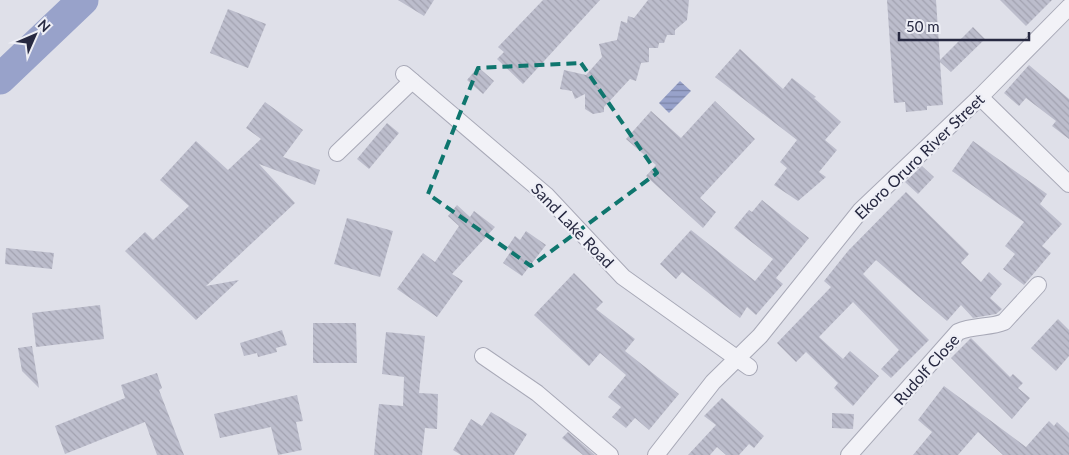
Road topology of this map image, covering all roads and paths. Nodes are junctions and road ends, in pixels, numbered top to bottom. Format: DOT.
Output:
graph roads {
  1 [pos="1069,7"];
  2 [pos="980,97"];
  3 [pos="337,153"];
  4 [pos="1069,184"];
  5 [pos="1038,285"];
  6 [pos="483,356"];
  7 [pos="743,362"];
  8 [pos="610,455"];
  9 [pos="656,455"];
  10 [pos="849,455"];
  1 -- 2 [label="street, Ekoro Oruro River Street"];
  2 -- 4 [label="street"];
  2 -- 7 [label="street, Ekoro Oruro River Street"];
  3 -- 7 [label="street, Sand Lake Road"];
  5 -- 10 [label="street, Rudolf Close"];
  6 -- 8 [label="street"];
  7 -- 9 [label="street, Ekoro Oruro River Street"];
}
